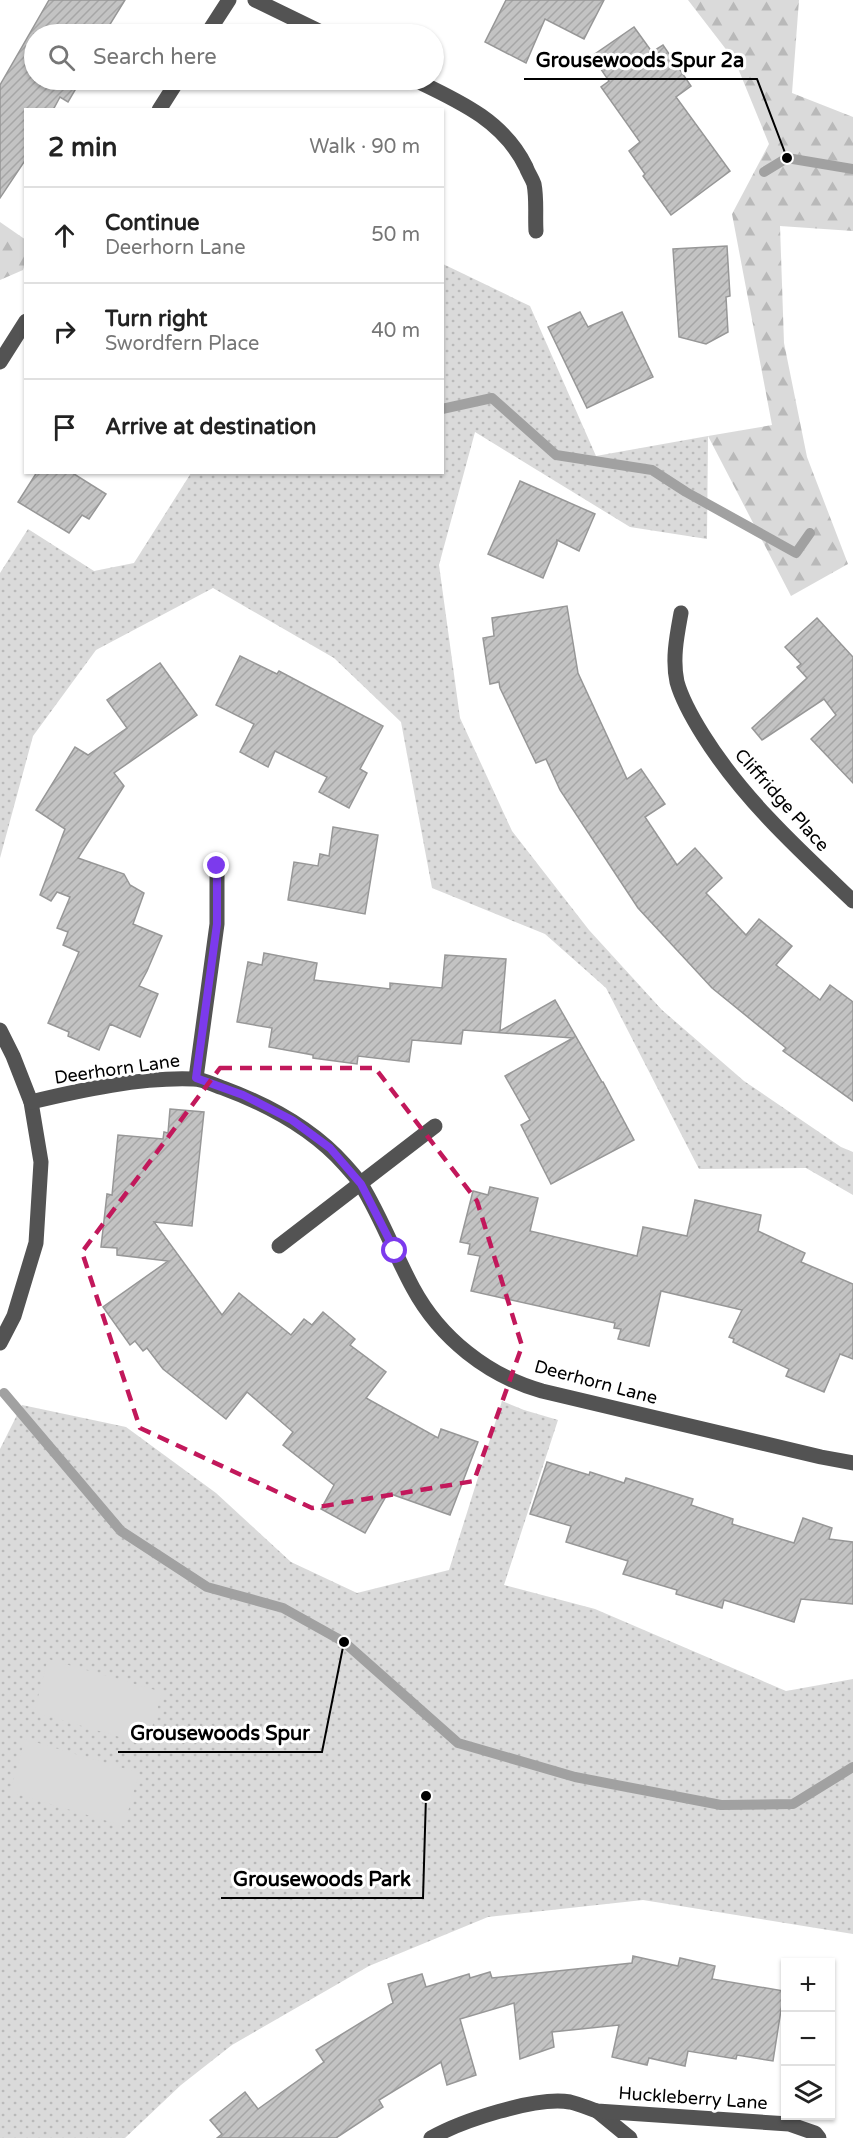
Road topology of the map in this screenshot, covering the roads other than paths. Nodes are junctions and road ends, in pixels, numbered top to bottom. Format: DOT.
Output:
graph roads {
  1 [pos="229,0"];
  2 [pos="255,0"];
  3 [pos="213,24"];
  4 [pos="304,24"];
  5 [pos="172,90"];
  6 [pos="435,90"];
  7 [pos="160,108"];
  8 [pos="536,231"];
  9 [pos="24,324"];
  10 [pos="0,362"];
  11 [pos="681,614"];
  12 [pos="217,866"];
  13 [pos="853,900"];
  14 [pos="0,1030"];
  15 [pos="196,1078"];
  16 [pos="31,1102"];
  17 [pos="435,1126"];
  18 [pos="361,1184"];
  19 [pos="279,1246"];
  20 [pos="0,1343"];
  21 [pos="853,1463"];
  22 [pos="597,2111"];
  23 [pos="431,2138"];
  24 [pos="630,2138"];
  25 [pos="819,2138"];
  1 -- 3 [label="street"];
  2 -- 4 [label="street"];
  5 -- 7 [label="street"];
  6 -- 8 [label="street"];
  9 -- 10 [label="street"];
  11 -- 13 [label="street, Cliffridge Place"];
  12 -- 15 [label="street"];
  14 -- 16 [label="street"];
  15 -- 16 [label="street, Deerhorn Lane"];
  15 -- 18 [label="street, Deerhorn Lane"];
  16 -- 20 [label="street"];
  17 -- 18 [label="street"];
  18 -- 19 [label="street"];
  18 -- 21 [label="street, Deerhorn Lane"];
  22 -- 23 [label="street, Huckleberry Lane"];
  22 -- 24 [label="street, Huckleberry Lane"];
  22 -- 25 [label="street, Huckleberry Lane"];
}
